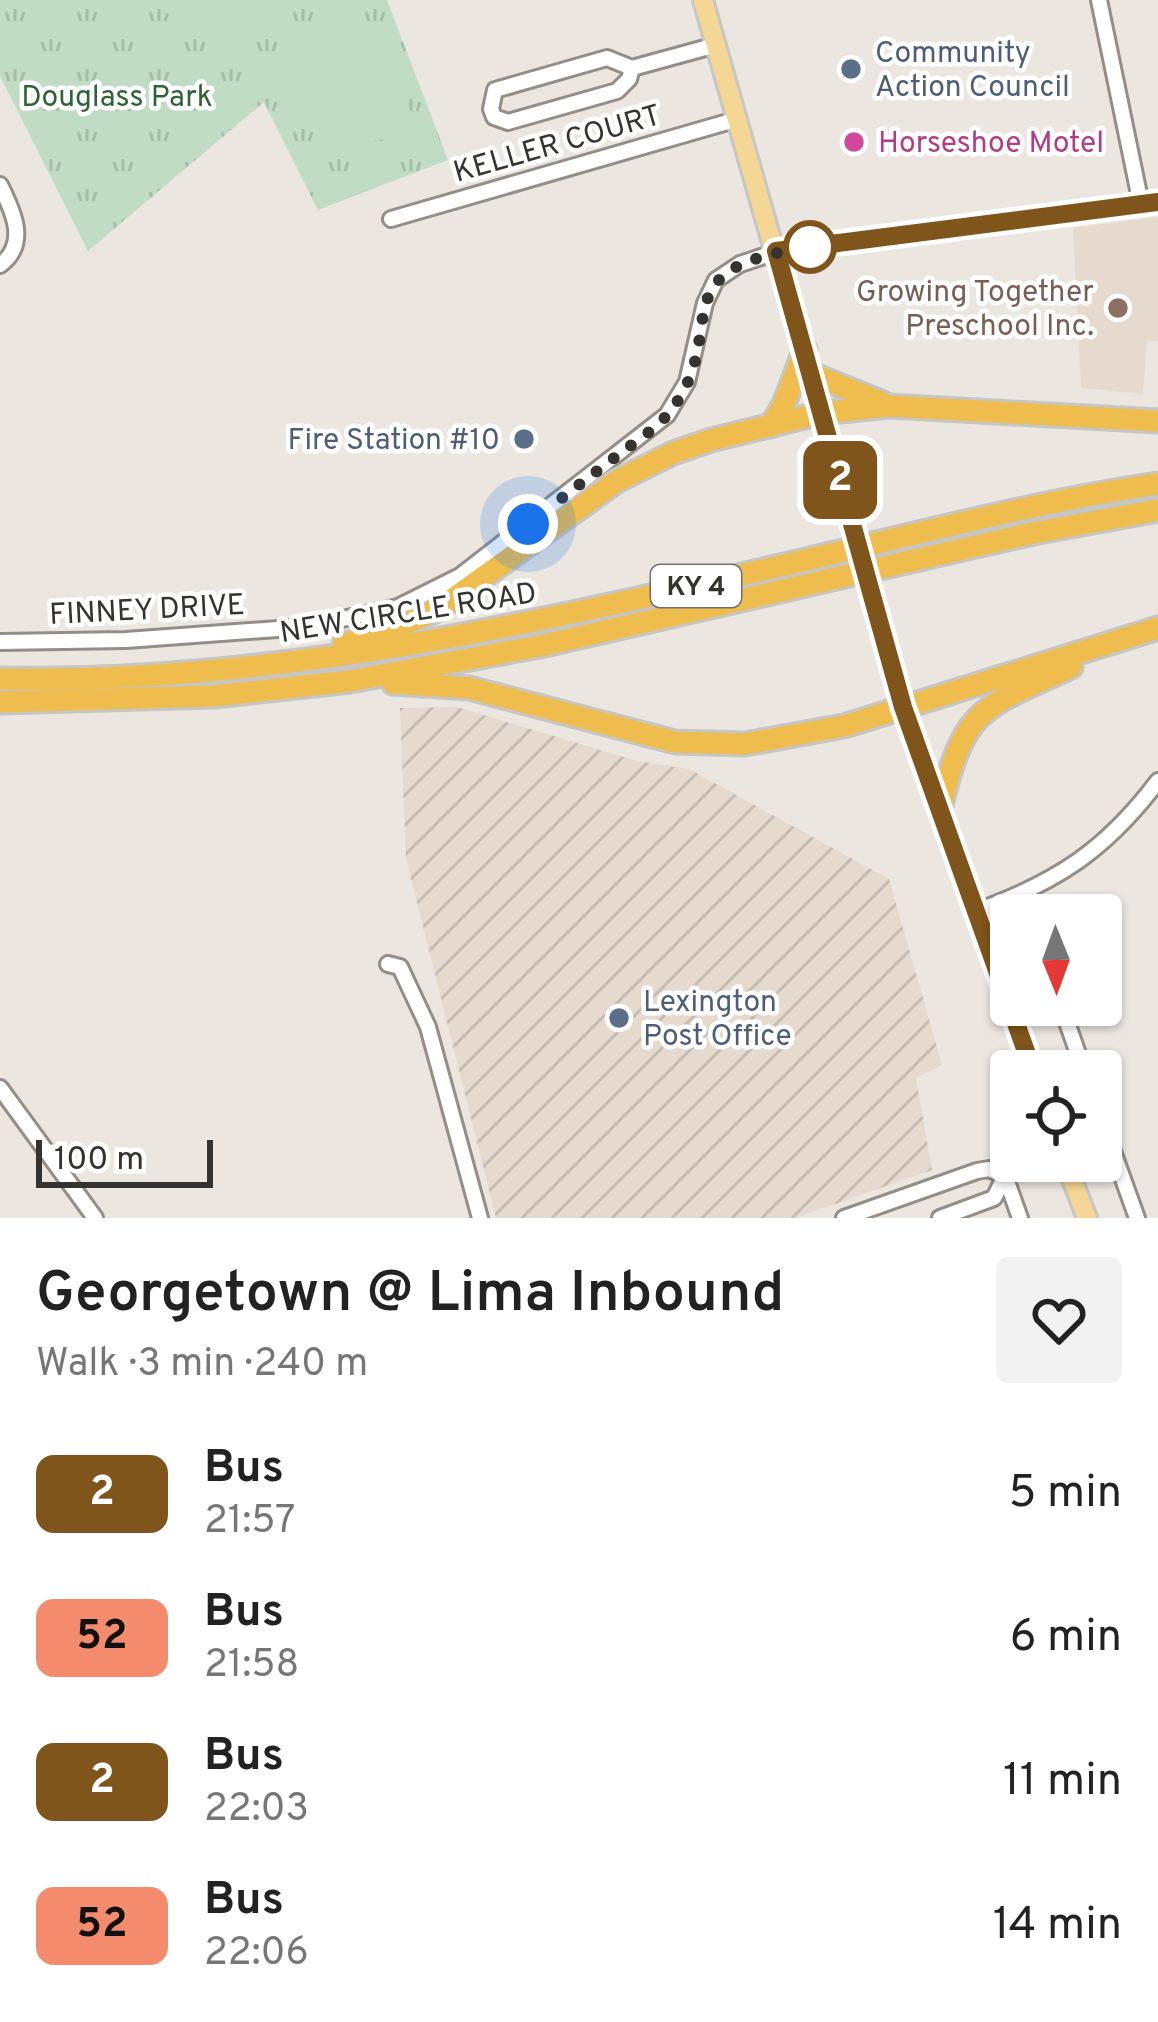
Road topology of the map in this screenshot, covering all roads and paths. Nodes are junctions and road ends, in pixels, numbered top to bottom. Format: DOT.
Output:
graph roads {
  1 [pos="704,0"];
  2 [pos="1099,0"];
  3 [pos="716,45"];
  4 [pos="632,68"];
  5 [pos="738,119"];
  6 [pos="0,185"];
  7 [pos="1158,202"];
  8 [pos="1141,204"];
  9 [pos="391,219"];
  10 [pos="776,251"];
  11 [pos="0,265"];
  12 [pos="805,349"];
  13 [pos="812,374"];
  14 [pos="889,406"];
  15 [pos="821,413"];
  16 [pos="1158,421"];
  17 [pos="771,426"];
  18 [pos="1158,484"];
  19 [pos="1158,510"];
  20 [pos="1150,632"];
  21 [pos="0,642"];
  22 [pos="230,669"];
  23 [pos="0,679"];
  24 [pos="350,681"];
  25 [pos="0,703"];
  26 [pos="903,707"];
  27 [pos="1158,781"];
  28 [pos="940,805"];
  29 [pos="976,911"];
  30 [pos="388,964"];
  31 [pos="1026,1050"];
  32 [pos="0,1088"];
  33 [pos="990,1169"];
  34 [pos="1122,1181"];
  35 [pos="1002,1182"];
  36 [pos="1007,1182"];
  37 [pos="1073,1182"];
  38 [pos="95,1218"];
  39 [pos="480,1218"];
  40 [pos="844,1218"];
  41 [pos="940,1218"];
  42 [pos="1020,1218"];
  43 [pos="1087,1218"];
  44 [pos="1137,1218"];
  1 -- 3 [label="main road"];
  2 -- 8 [label="street"];
  3 -- 4 [label="street"];
  3 -- 5 [label="main road"];
  4 -- 4 [label="street"];
  5 -- 9 [label="street, KELLER COURT"];
  5 -- 10 [label="main road"];
  6 -- 11 [label="street"];
  7 -- 8 [label="street, FINNEY DRIVE"];
  8 -- 10 [label="street, FINNEY DRIVE"];
  10 -- 12 [label="main road"];
  10 -- 21 [label="street, FINNEY DRIVE"];
  12 -- 13 [label="main road"];
  12 -- 17 [label="highway"];
  13 -- 14 [label="highway"];
  13 -- 15 [label="main road"];
  14 -- 15 [label="highway"];
  14 -- 16 [label="highway"];
  15 -- 17 [label="highway"];
  15 -- 26 [label="main road, bridge"];
  17 -- 22 [label="highway"];
  18 -- 22 [label="highway, NEW CIRCLE ROAD / KY 4"];
  19 -- 24 [label="highway, NEW CIRCLE ROAD / KY 4"];
  20 -- 26 [label="highway"];
  20 -- 28 [label="highway"];
  22 -- 23 [label="highway, KY 4"];
  24 -- 25 [label="highway, KY 4"];
  24 -- 26 [label="highway"];
  26 -- 28 [label="main road"];
  27 -- 29 [label="street"];
  28 -- 29 [label="main road"];
  29 -- 31 [label="main road"];
  30 -- 39 [label="street"];
  32 -- 38 [label="street"];
  33 -- 40 [label="street"];
  34 -- 44 [label="street"];
  35 -- 41 [label="street"];
  36 -- 42 [label="street"];
  37 -- 43 [label="main road"];
}
